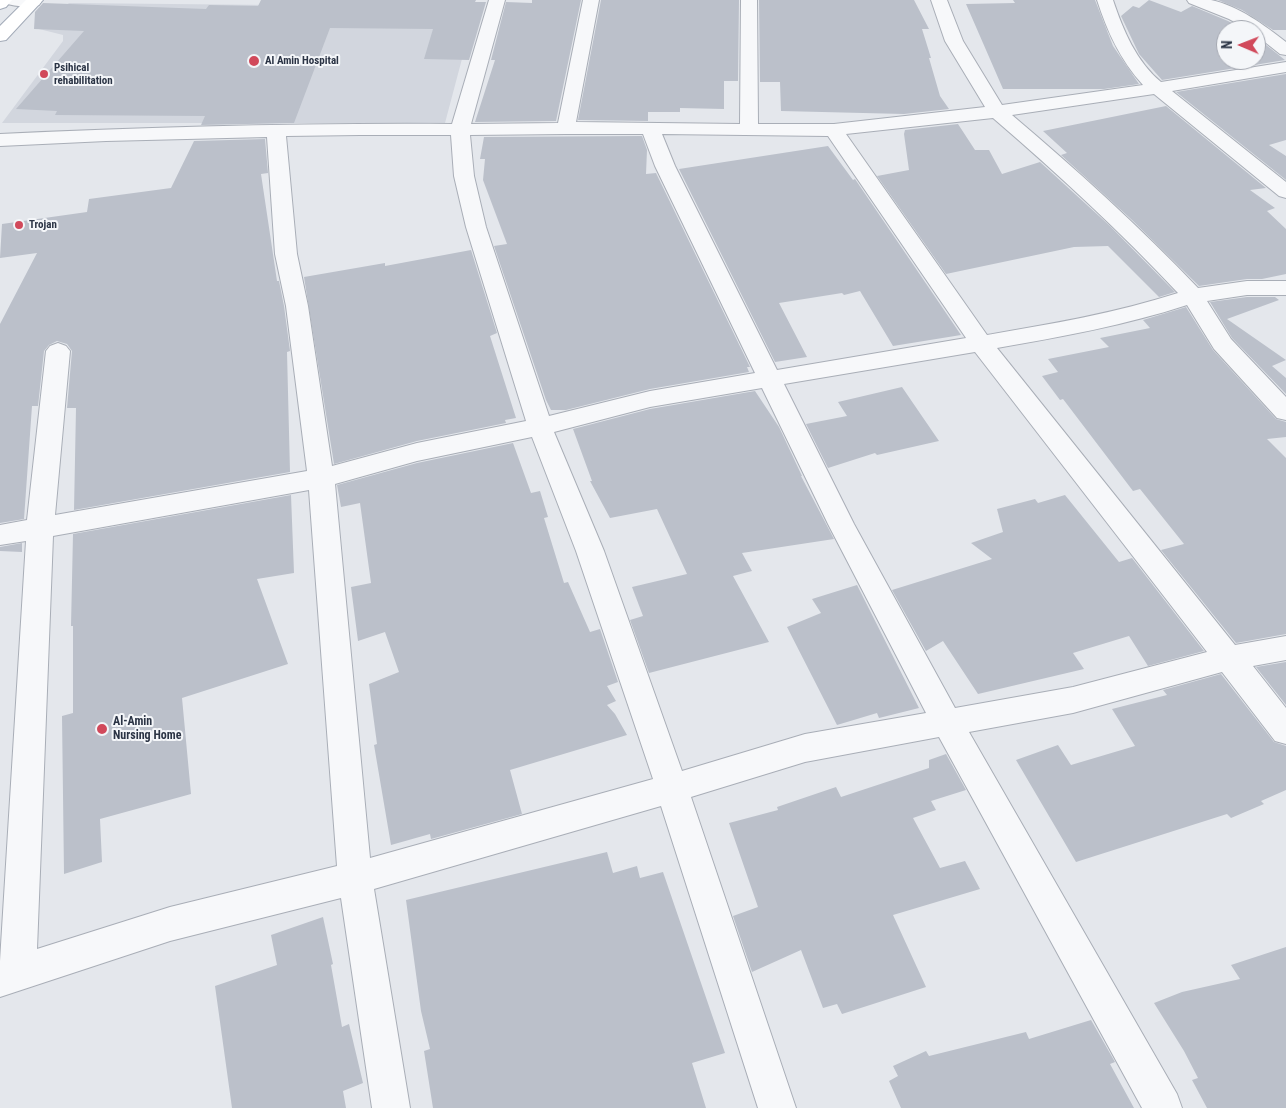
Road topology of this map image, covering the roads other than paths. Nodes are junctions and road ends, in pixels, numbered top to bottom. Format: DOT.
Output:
graph roads {
  1 [pos="4,0"];
  2 [pos="9,0"];
  3 [pos="497,0"];
  4 [pos="591,0"];
  5 [pos="749,0"];
  6 [pos="939,0"];
  7 [pos="1105,0"];
  8 [pos="1195,0"];
  9 [pos="34,1"];
  10 [pos="0,4"];
  11 [pos="0,36"];
  12 [pos="1286,50"];
  13 [pos="1286,67"];
  14 [pos="1158,88"];
  15 [pos="997,112"];
  16 [pos="566,128"];
  17 [pos="650,129"];
  18 [pos="749,129"];
  19 [pos="460,130"];
  20 [pos="834,130"];
  21 [pos="276,131"];
  22 [pos="0,140"];
  23 [pos="1286,192"];
  24 [pos="1286,288"];
  25 [pos="1193,296"];
  26 [pos="982,344"];
  27 [pos="58,351"];
  28 [pos="770,380"];
  29 [pos="1286,412"];
  30 [pos="540,427"];
  31 [pos="321,478"];
  32 [pos="40,527"];
  33 [pos="0,535"];
  34 [pos="1286,648"];
  35 [pos="1230,658"];
  36 [pos="948,724"];
  37 [pos="1286,732"];
  38 [pos="672,788"];
  39 [pos="355,878"];
  40 [pos="9,976"];
  41 [pos="391,1108"];
  42 [pos="777,1108"];
  43 [pos="1163,1108"];
  1 -- 10 [label="main road"];
  2 -- 9 [label="street"];
  3 -- 19 [label="street"];
  4 -- 16 [label="street"];
  5 -- 18 [label="street"];
  6 -- 15 [label="street"];
  7 -- 14 [label="street"];
  8 -- 12 [label="street"];
  9 -- 11 [label="main road"];
  13 -- 14 [label="street"];
  14 -- 15 [label="street"];
  14 -- 23 [label="street"];
  15 -- 20 [label="street"];
  15 -- 25 [label="street"];
  16 -- 17 [label="street"];
  16 -- 19 [label="street"];
  17 -- 18 [label="street"];
  17 -- 28 [label="street"];
  18 -- 20 [label="street"];
  19 -- 21 [label="street"];
  19 -- 30 [label="street"];
  20 -- 26 [label="street"];
  21 -- 22 [label="street"];
  21 -- 31 [label="street"];
  24 -- 25 [label="street"];
  25 -- 26 [label="street"];
  25 -- 29 [label="street"];
  26 -- 28 [label="street"];
  26 -- 35 [label="street"];
  27 -- 32 [label="street"];
  28 -- 30 [label="street"];
  28 -- 36 [label="street"];
  30 -- 31 [label="street"];
  30 -- 38 [label="street"];
  31 -- 32 [label="street"];
  31 -- 39 [label="street"];
  32 -- 33 [label="street"];
  32 -- 40 [label="street"];
  34 -- 35 [label="street"];
  35 -- 36 [label="street"];
  35 -- 37 [label="street"];
  36 -- 38 [label="street"];
  36 -- 43 [label="street"];
  38 -- 39 [label="street"];
  38 -- 42 [label="street"];
  39 -- 40 [label="street"];
  39 -- 41 [label="street"];
}
